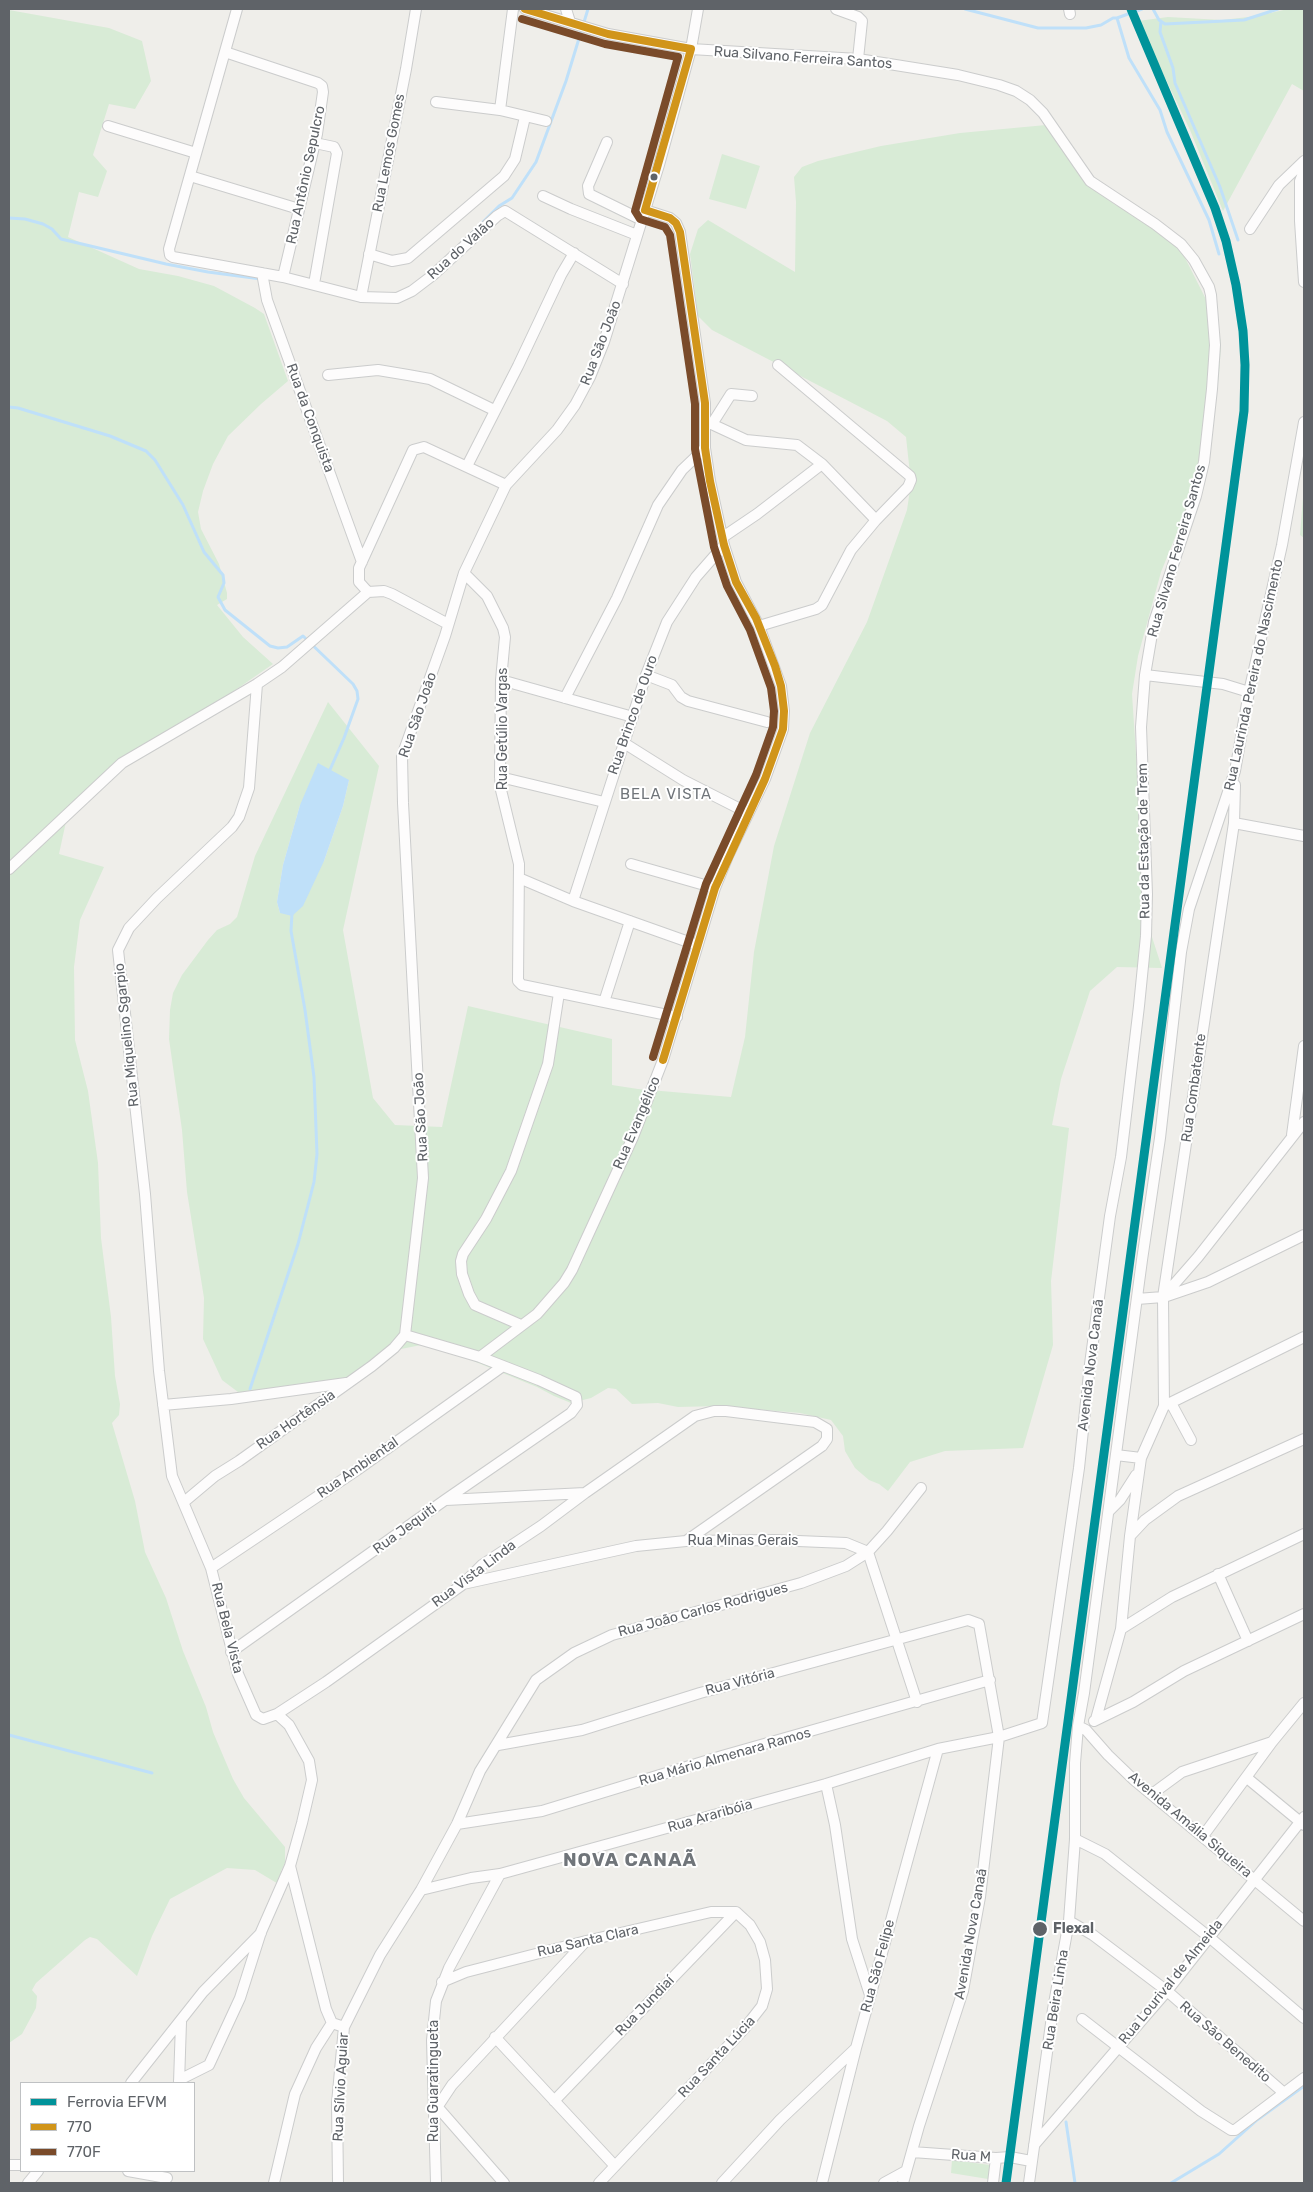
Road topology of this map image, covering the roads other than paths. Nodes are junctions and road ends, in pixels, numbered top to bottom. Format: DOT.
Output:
graph roads {
  1 [pos="237,9"];
  2 [pos="416,9"];
  3 [pos="513,9"];
  4 [pos="525,9"];
  5 [pos="566,9"];
  6 [pos="700,9"];
  7 [pos="836,9"];
  8 [pos="570,22"];
  9 [pos="691,49"];
  10 [pos="225,52"];
  11 [pos="858,59"];
  12 [pos="436,102"];
  13 [pos="500,110"];
  14 [pos="524,117"];
  15 [pos="546,121"];
  16 [pos="108,126"];
  17 [pos="607,142"];
  18 [pos="315,143"];
  19 [pos="196,153"];
  20 [pos="1304,161"];
  21 [pos="1304,171"];
  22 [pos="190,176"];
  23 [pos="543,196"];
  24 [pos="299,209"];
  25 [pos="643,215"];
  26 [pos="1250,229"];
  27 [pos="637,235"];
  28 [pos="574,253"];
  29 [pos="369,254"];
  30 [pos="262,273"];
  31 [pos="283,277"];
  32 [pos="1304,282"];
  33 [pos="314,284"];
  34 [pos="623,284"];
  35 [pos="361,297"];
  36 [pos="778,365"];
  37 [pos="328,375"];
  38 [pos="752,396"];
  39 [pos="494,410"];
  40 [pos="1304,422"];
  41 [pos="709,423"];
  42 [pos="705,448"];
  43 [pos="822,464"];
  44 [pos="467,466"];
  45 [pos="506,485"];
  46 [pos="876,520"];
  47 [pos="724,541"];
  48 [pos="362,562"];
  49 [pos="464,573"];
  50 [pos="368,592"];
  51 [pos="448,624"];
  52 [pos="759,626"];
  53 [pos="1145,674"];
  54 [pos="646,675"];
  55 [pos="500,680"];
  56 [pos="257,684"];
  57 [pos="1249,692"];
  58 [pos="565,698"];
  59 [pos="633,717"];
  60 [pos="766,722"];
  61 [pos="624,744"];
  62 [pos="1236,771"];
  63 [pos="500,777"];
  64 [pos="604,802"];
  65 [pos="748,813"];
  66 [pos="1234,823"];
  67 [pos="1304,836"];
  68 [pos="631,864"];
  69 [pos="9,869"];
  70 [pos="519,878"];
  71 [pos="715,888"];
  72 [pos="573,900"];
  73 [pos="630,920"];
  74 [pos="697,945"];
  75 [pos="559,993"];
  76 [pos="604,1002"];
  77 [pos="1139,1006"];
  78 [pos="677,1017"];
  79 [pos="1304,1046"];
  80 [pos="1304,1122"];
  81 [pos="1292,1136"];
  82 [pos="1304,1235"];
  83 [pos="1164,1297"];
  84 [pos="1137,1298"];
  85 [pos="521,1325"];
  86 [pos="405,1335"];
  87 [pos="1304,1337"];
  88 [pos="480,1357"];
  89 [pos="503,1366"];
  90 [pos="350,1382"];
  91 [pos="1168,1404"];
  92 [pos="164,1405"];
  93 [pos="1304,1439"];
  94 [pos="1191,1440"];
  95 [pos="1116,1455"];
  96 [pos="1141,1458"];
  97 [pos="1139,1470"];
  98 [pos="921,1488"];
  99 [pos="585,1493"];
  100 [pos="445,1500"];
  101 [pos="184,1502"];
  102 [pos="1108,1512"];
  103 [pos="1304,1534"];
  104 [pos="1130,1536"];
  105 [pos="686,1541"];
  106 [pos="868,1552"];
  107 [pos="212,1568"];
  108 [pos="1218,1574"];
  109 [pos="462,1585"];
  110 [pos="1304,1614"];
  111 [pos="980,1627"];
  112 [pos="1121,1629"];
  113 [pos="896,1639"];
  114 [pos="1248,1641"];
  115 [pos="231,1652"];
  116 [pos="990,1680"];
  117 [pos="917,1702"];
  118 [pos="1304,1703"];
  119 [pos="277,1714"];
  120 [pos="1096,1719"];
  121 [pos="1042,1723"];
  122 [pos="1082,1728"];
  123 [pos="999,1737"];
  124 [pos="1272,1742"];
  125 [pos="498,1745"];
  126 [pos="938,1750"];
  127 [pos="1247,1778"];
  128 [pos="826,1784"];
  129 [pos="1152,1794"];
  130 [pos="1303,1821"];
  131 [pos="458,1824"];
  132 [pos="1203,1836"];
  133 [pos="1076,1839"];
  134 [pos="290,1866"];
  135 [pos="500,1874"];
  136 [pos="1255,1880"];
  137 [pos="421,1890"];
  138 [pos="736,1912"];
  139 [pos="1069,1921"];
  140 [pos="1304,1921"];
  141 [pos="262,1932"];
  142 [pos="1209,1937"];
  143 [pos="586,1941"];
  144 [pos="442,1982"];
  145 [pos="1167,1992"];
  146 [pos="870,1995"];
  147 [pos="1304,2018"];
  148 [pos="1082,2019"];
  149 [pos="180,2022"];
  150 [pos="332,2023"];
  151 [pos="344,2027"];
  152 [pos="495,2037"];
  153 [pos="1119,2046"];
  154 [pos="856,2048"];
  155 [pos="1304,2078"];
  156 [pos="132,2082"];
  157 [pos="179,2082"];
  158 [pos="1284,2093"];
  159 [pos="554,2101"];
  160 [pos="436,2105"];
  161 [pos="1034,2144"];
  162 [pos="912,2152"];
  163 [pos="996,2158"];
  164 [pos="1031,2162"];
  165 [pos="615,2166"];
  166 [pos="906,2171"];
  167 [pos="37,2172"];
  168 [pos="134,2172"];
  169 [pos="167,2177"];
  170 [pos="28,2183"];
  171 [pos="274,2183"];
  172 [pos="338,2183"];
  173 [pos="436,2183"];
  174 [pos="504,2183"];
  175 [pos="600,2183"];
  176 [pos="722,2183"];
  177 [pos="822,2183"];
  178 [pos="884,2183"];
  179 [pos="903,2183"];
  180 [pos="993,2183"];
  181 [pos="1029,2183"];
  1 -- 10 [label="street"];
  2 -- 29 [label="street, Rua Lemos Gomes"];
  3 -- 13 [label="street"];
  4 -- 8 [label="street, Rua Silvano Ferreira Santos"];
  5 -- 8 [label="street"];
  6 -- 9 [label="street"];
  7 -- 11 [label="street"];
  8 -- 9 [label="street, Rua Silvano Ferreira Santos"];
  9 -- 11 [label="street, Rua Silvano Ferreira Santos"];
  9 -- 25 [label="street, Rua São João"];
  10 -- 18 [label="street, Rua Antônio Sepulcro"];
  10 -- 19 [label="street"];
  11 -- 53 [label="street, Rua Silvano Ferreira Santos"];
  12 -- 13 [label="street"];
  13 -- 14 [label="street"];
  14 -- 15 [label="street"];
  14 -- 29 [label="street"];
  16 -- 19 [label="street"];
  17 -- 25 [label="street, Rua Evangélico"];
  18 -- 24 [label="street, Rua Antônio Sepulcro"];
  18 -- 33 [label="street"];
  19 -- 22 [label="street"];
  20 -- 26 [label="street"];
  21 -- 32 [label="street"];
  22 -- 24 [label="street"];
  22 -- 30 [label="street, Rua do Valão"];
  23 -- 27 [label="street"];
  24 -- 31 [label="street, Rua Antônio Sepulcro"];
  25 -- 27 [label="street, Rua São João"];
  25 -- 41 [label="street, Rua Evangélico"];
  27 -- 34 [label="street, Rua São João"];
  28 -- 34 [label="street, Rua do Valão"];
  28 -- 35 [label="street, Rua do Valão"];
  28 -- 39 [label="street"];
  29 -- 35 [label="street, Rua Lemos Gomes"];
  30 -- 31 [label="street, Rua do Valão"];
  30 -- 48 [label="street, Rua da Conquista"];
  31 -- 33 [label="street, Rua do Valão"];
  33 -- 35 [label="street, Rua do Valão"];
  34 -- 45 [label="street, Rua São João"];
  36 -- 46 [label="street"];
  37 -- 39 [label="street"];
  38 -- 41 [label="street"];
  39 -- 44 [label="street"];
  40 -- 57 [label="street, Rua Laurinda Pereira do Nascimento"];
  41 -- 42 [label="street, Rua Evangélico"];
  41 -- 43 [label="street"];
  42 -- 47 [label="street, Rua Evangélico"];
  42 -- 58 [label="street"];
  43 -- 46 [label="street"];
  43 -- 47 [label="street, Rua Brinco de Ouro"];
  44 -- 45 [label="street"];
  44 -- 48 [label="street"];
  45 -- 49 [label="street, Rua São João"];
  46 -- 52 [label="street"];
  47 -- 52 [label="street, Rua Evangélico"];
  47 -- 54 [label="street, Rua Brinco de Ouro"];
  48 -- 50 [label="street"];
  49 -- 51 [label="street, Rua São João"];
  49 -- 55 [label="street, Rua Getúlio Vargas"];
  50 -- 51 [label="street"];
  50 -- 56 [label="street"];
  51 -- 86 [label="street, Rua São João"];
  52 -- 65 [label="street, Rua Evangélico"];
  53 -- 57 [label="street"];
  53 -- 77 [label="street, Rua da Estação de Trem"];
  54 -- 59 [label="street, Rua Brinco de Ouro"];
  54 -- 60 [label="street"];
  55 -- 58 [label="street"];
  55 -- 63 [label="street, Rua Getúlio Vargas"];
  56 -- 69 [label="street"];
  56 -- 92 [label="street, Rua Miquelino Sgarpio"];
  57 -- 62 [label="street, Rua Laurinda Pereira do Nascimento"];
  58 -- 59 [label="street"];
  59 -- 61 [label="street, Rua Brinco de Ouro"];
  61 -- 64 [label="street, Rua Brinco de Ouro"];
  61 -- 65 [label="street"];
  62 -- 66 [label="street, Rua Combatente"];
  62 -- 84 [label="street, Rua Laurinda Pereira do Nascimento"];
  63 -- 64 [label="street"];
  63 -- 70 [label="street, Rua Getúlio Vargas"];
  64 -- 72 [label="street, Rua Brinco de Ouro"];
  65 -- 71 [label="street, Rua Evangélico"];
  66 -- 67 [label="street"];
  66 -- 83 [label="street, Rua Combatente"];
  68 -- 71 [label="street"];
  70 -- 72 [label="street"];
  70 -- 75 [label="street, Rua Getúlio Vargas"];
  71 -- 74 [label="street, Rua Evangélico"];
  72 -- 73 [label="street"];
  73 -- 74 [label="street"];
  73 -- 76 [label="street"];
  74 -- 78 [label="street, Rua Evangélico"];
  75 -- 76 [label="street"];
  75 -- 85 [label="street"];
  76 -- 78 [label="street"];
  77 -- 121 [label="street, Avenida Nova Canaã"];
  78 -- 85 [label="street, Rua Evangélico"];
  79 -- 81 [label="street"];
  80 -- 81 [label="street"];
  81 -- 83 [label="street"];
  82 -- 83 [label="street"];
  83 -- 84 [label="street"];
  83 -- 91 [label="street, Rua Combatente"];
  84 -- 95 [label="street, Rua Laurinda Pereira do Nascimento"];
  85 -- 88 [label="street, Rua Evangélico"];
  86 -- 88 [label="street"];
  86 -- 90 [label="street, Rua Hortênsia"];
  87 -- 91 [label="street"];
  88 -- 89 [label="street"];
  89 -- 100 [label="street, Rua Jequiti"];
  89 -- 107 [label="street, Rua Ambiental"];
  90 -- 92 [label="street"];
  90 -- 101 [label="street, Rua Hortênsia"];
  91 -- 94 [label="street"];
  91 -- 96 [label="street"];
  92 -- 101 [label="street, Rua Bela Vista"];
  93 -- 104 [label="street"];
  95 -- 96 [label="street"];
  95 -- 102 [label="street, Rua Laurinda Pereira do Nascimento"];
  96 -- 97 [label="street"];
  97 -- 102 [label="street"];
  97 -- 104 [label="street"];
  98 -- 106 [label="street, Rua João Carlos Rodrigues"];
  99 -- 100 [label="street"];
  99 -- 105 [label="street, Rua Vista Linda"];
  99 -- 109 [label="street, Rua Vista Linda"];
  100 -- 115 [label="street, Rua Jequiti"];
  101 -- 107 [label="street, Rua Bela Vista"];
  102 -- 122 [label="street, Rua Laurinda Pereira do Nascimento"];
  103 -- 108 [label="street"];
  104 -- 112 [label="street"];
  105 -- 106 [label="street, Rua Minas Gerais"];
  105 -- 109 [label="street, Rua Minas Gerais"];
  106 -- 113 [label="street"];
  106 -- 125 [label="street, Rua João Carlos Rodrigues"];
  107 -- 115 [label="street, Rua Bela Vista"];
  108 -- 112 [label="street"];
  108 -- 114 [label="street"];
  109 -- 119 [label="street, Rua Vista Linda"];
  110 -- 114 [label="street"];
  111 -- 113 [label="street, Rua Vitória"];
  111 -- 116 [label="street, Avenida Nova Canaã"];
  112 -- 120 [label="street"];
  113 -- 117 [label="street"];
  113 -- 125 [label="street, Rua Vitória"];
  114 -- 120 [label="street"];
  115 -- 119 [label="street, Rua Bela Vista"];
  116 -- 117 [label="street, Rua Mário Almenara Ramos"];
  116 -- 123 [label="street, Avenida Nova Canaã"];
  117 -- 131 [label="street, Rua Mário Almenara Ramos"];
  118 -- 124 [label="street"];
  119 -- 134 [label="street"];
  120 -- 122 [label="street"];
  121 -- 123 [label="street, Rua Araribóia"];
  122 -- 129 [label="street, Avenida Amália Siqueira"];
  122 -- 133 [label="street, Rua Beira Linha"];
  123 -- 126 [label="street, Rua Araribóia"];
  123 -- 162 [label="street, Avenida Nova Canaã"];
  124 -- 127 [label="street"];
  124 -- 129 [label="street"];
  125 -- 131 [label="street, Rua João Carlos Rodrigues"];
  126 -- 128 [label="street, Rua Araribóia"];
  126 -- 146 [label="street, Rua São Felipe"];
  127 -- 130 [label="street"];
  127 -- 132 [label="street"];
  128 -- 135 [label="street, Rua Araribóia"];
  128 -- 146 [label="street"];
  129 -- 132 [label="street, Avenida Amália Siqueira"];
  130 -- 136 [label="street, Rua Lourival de Almeida"];
  131 -- 137 [label="street, Rua Sílvio Aguiar"];
  132 -- 136 [label="street, Avenida Amália Siqueira"];
  133 -- 139 [label="street, Rua Beira Linha"];
  133 -- 142 [label="street"];
  134 -- 141 [label="street"];
  134 -- 150 [label="street"];
  135 -- 137 [label="street, Rua Araribóia"];
  135 -- 144 [label="street, Rua Guaratingueta"];
  136 -- 140 [label="street, Avenida Amália Siqueira"];
  136 -- 142 [label="street, Rua Lourival de Almeida"];
  137 -- 151 [label="street, Rua Sílvio Aguiar"];
  138 -- 143 [label="street, Rua Santa Clara"];
  138 -- 159 [label="street, Rua Jundiaí"];
  138 -- 165 [label="street, Rua Santa Lúcia"];
  139 -- 145 [label="street, Rua São Benedito"];
  139 -- 161 [label="street, Rua Beira Linha"];
  141 -- 149 [label="street"];
  141 -- 157 [label="street"];
  142 -- 145 [label="street, Rua Lourival de Almeida"];
  142 -- 147 [label="street"];
  143 -- 144 [label="street, Rua Santa Clara"];
  143 -- 152 [label="street"];
  144 -- 160 [label="street, Rua Guaratingueta"];
  145 -- 153 [label="street, Rua Lourival de Almeida"];
  145 -- 158 [label="street, Rua São Benedito"];
  146 -- 154 [label="street, Rua São Felipe"];
  148 -- 153 [label="street"];
  149 -- 156 [label="street"];
  149 -- 157 [label="street"];
  150 -- 151 [label="street"];
  150 -- 171 [label="street"];
  151 -- 172 [label="street, Rua Sílvio Aguiar"];
  152 -- 159 [label="street"];
  152 -- 160 [label="street"];
  153 -- 158 [label="street"];
  153 -- 161 [label="street, Rua Lourival de Almeida"];
  154 -- 176 [label="street"];
  154 -- 177 [label="street, Rua São Felipe"];
  155 -- 158 [label="street"];
  159 -- 165 [label="street"];
  160 -- 173 [label="street, Rua Guaratingueta"];
  160 -- 174 [label="street"];
  161 -- 164 [label="street, Rua Beira Linha"];
  162 -- 163 [label="street, Rua M"];
  162 -- 166 [label="street, Avenida Nova Canaã"];
  163 -- 164 [label="street, Rua M"];
  163 -- 180 [label="street"];
  164 -- 181 [label="street, Rua Beira Linha"];
  165 -- 175 [label="street, Rua Santa Lúcia"];
  166 -- 178 [label="street"];
  166 -- 179 [label="street, Avenida Nova Canaã"];
  167 -- 170 [label="street"];
  168 -- 169 [label="street"];
}
